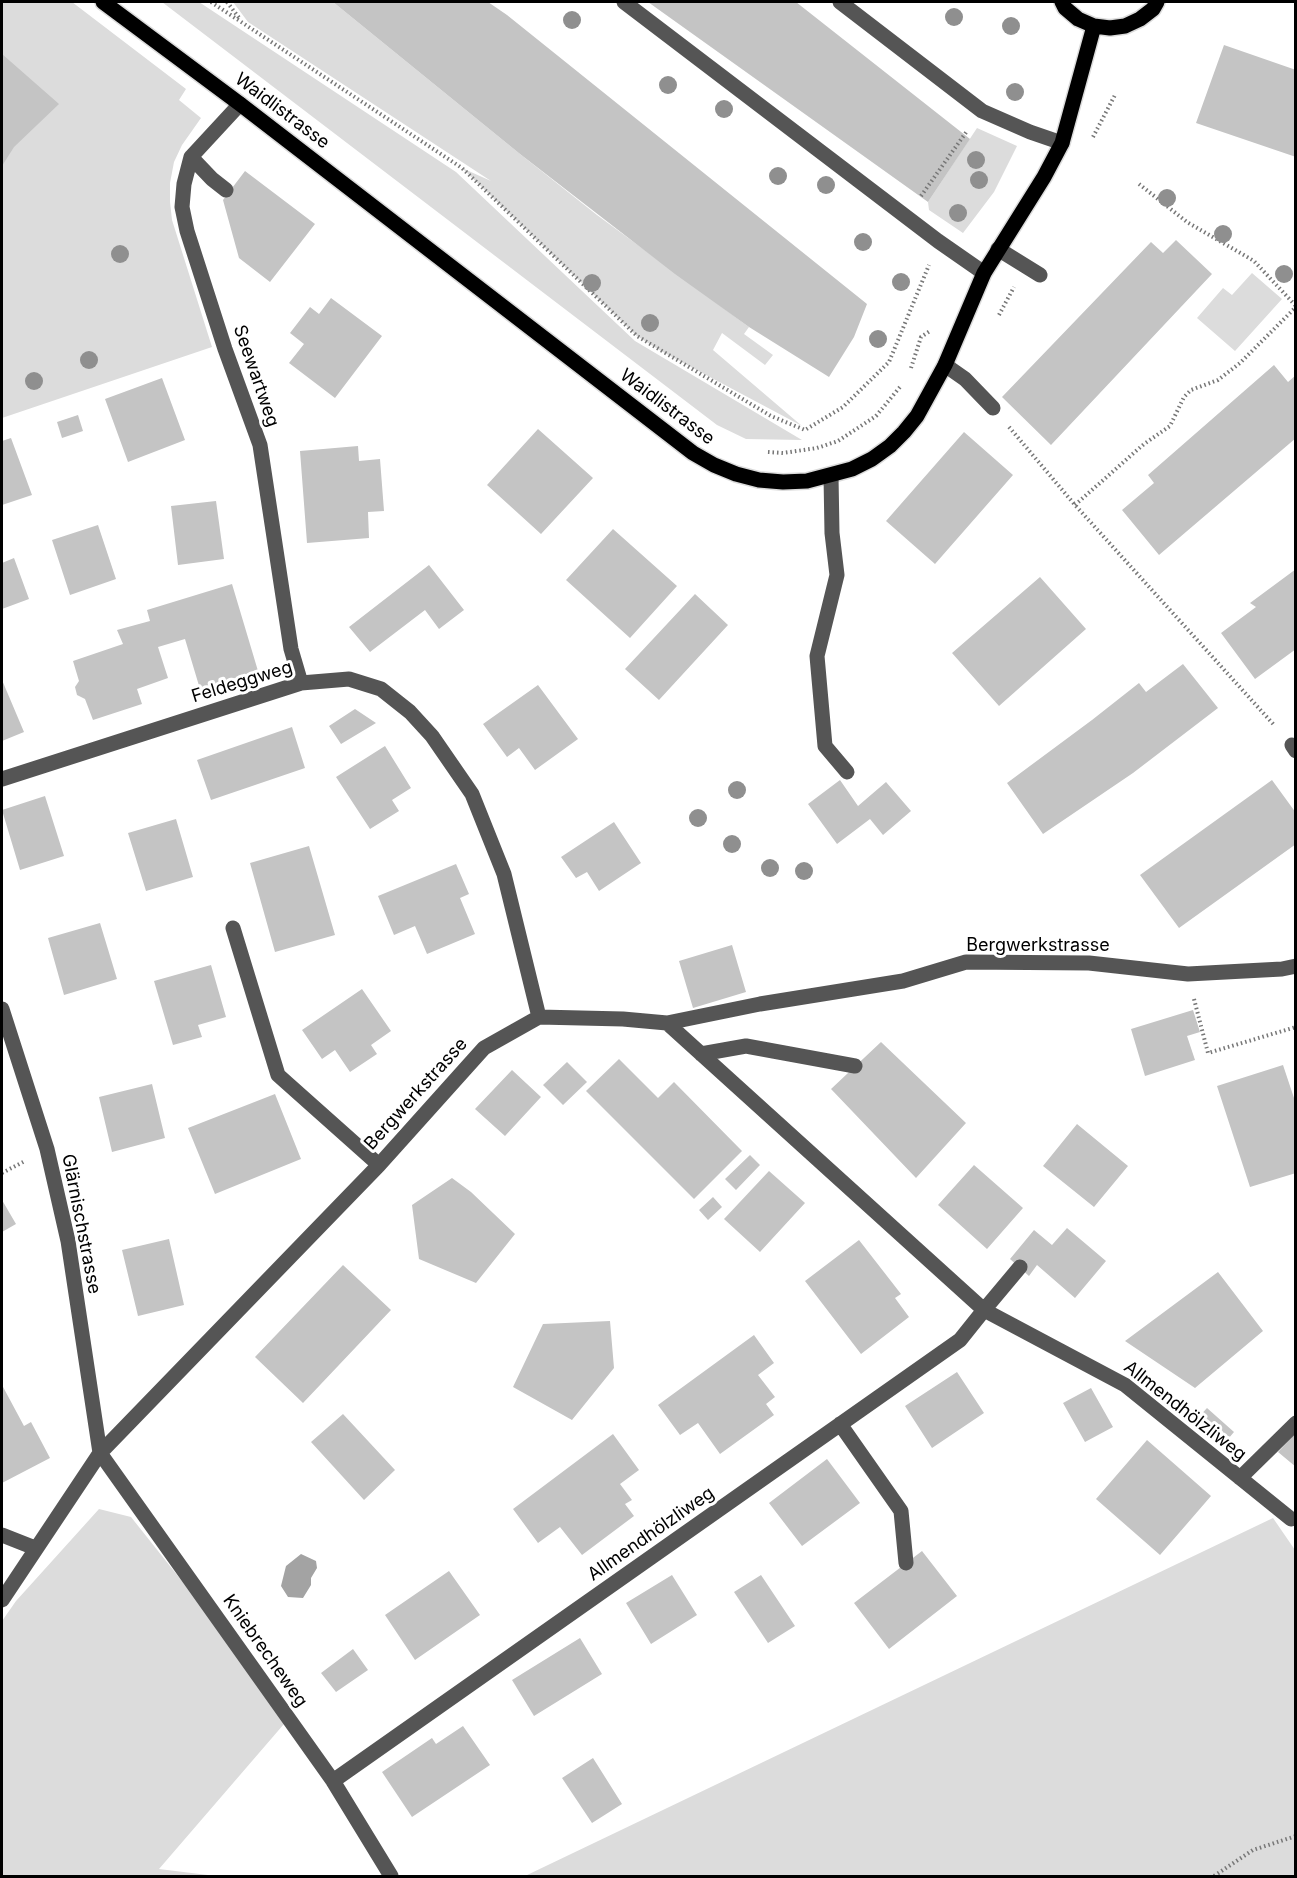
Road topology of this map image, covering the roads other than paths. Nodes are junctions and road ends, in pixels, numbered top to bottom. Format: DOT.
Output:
graph roads {
  1 [pos="103,2"];
  2 [pos="624,2"];
  3 [pos="840,2"];
  4 [pos="1062,2"];
  5 [pos="1157,2"];
  6 [pos="1094,26"];
  7 [pos="240,104"];
  8 [pos="1062,143"];
  9 [pos="191,157"];
  10 [pos="226,190"];
  11 [pos="998,249"];
  12 [pos="984,273"];
  13 [pos="1040,275"];
  14 [pos="945,365"];
  15 [pos="993,408"];
  16 [pos="831,476"];
  17 [pos="301,683"];
  18 [pos="847,772"];
  19 [pos="2,779"];
  20 [pos="233,928"];
  21 [pos="1296,966"];
  22 [pos="2,1009"];
  23 [pos="539,1017"];
  24 [pos="667,1023"];
  25 [pos="701,1054"];
  26 [pos="855,1066"];
  27 [pos="379,1165"];
  28 [pos="1020,1267"];
  29 [pos="984,1310"];
  30 [pos="1296,1423"];
  31 [pos="840,1424"];
  32 [pos="100,1453"];
  33 [pos="1240,1479"];
  34 [pos="1291,1519"];
  35 [pos="2,1535"];
  36 [pos="35,1548"];
  37 [pos="906,1563"];
  38 [pos="2,1600"];
  39 [pos="333,1781"];
  40 [pos="391,1876"];
  1 -- 7 [label="main road, Waidlistrasse"];
  2 -- 12 [label="street"];
  3 -- 8 [label="street"];
  4 -- 6 [label="main road"];
  5 -- 6 [label="main road"];
  6 -- 8 [label="main road, Waidlistrasse"];
  7 -- 9 [label="street, Seewartweg"];
  7 -- 16 [label="main road, Waidlistrasse"];
  8 -- 11 [label="main road, Waidlistrasse"];
  9 -- 10 [label="street"];
  9 -- 17 [label="street, Seewartweg"];
  11 -- 12 [label="main road, Waidlistrasse"];
  11 -- 13 [label="street"];
  12 -- 14 [label="main road, Waidlistrasse"];
  14 -- 15 [label="street"];
  14 -- 16 [label="main road, Waidlistrasse"];
  16 -- 18 [label="street"];
  17 -- 19 [label="street, Feldeggweg"];
  17 -- 23 [label="street, Feldeggweg"];
  20 -- 27 [label="street"];
  21 -- 24 [label="street, Bergwerkstrasse"];
  22 -- 32 [label="street, Glärnischstrasse"];
  23 -- 24 [label="street, Bergwerkstrasse"];
  23 -- 27 [label="street, Bergwerkstrasse"];
  24 -- 25 [label="street, Allmendhölzliweg"];
  25 -- 26 [label="street"];
  25 -- 29 [label="street, Allmendhölzliweg"];
  27 -- 32 [label="street, Bergwerkstrasse"];
  28 -- 29 [label="street"];
  29 -- 31 [label="street, Allmendhölzliweg"];
  29 -- 33 [label="street, Allmendhölzliweg"];
  30 -- 33 [label="street"];
  31 -- 37 [label="street"];
  31 -- 39 [label="street, Allmendhölzliweg"];
  32 -- 36 [label="street, Bergwerkstrasse"];
  32 -- 39 [label="street, Kniebrecheweg"];
  33 -- 34 [label="street, Allmendhölzliweg"];
  35 -- 36 [label="street"];
  36 -- 38 [label="street, Bergwerkstrasse"];
  39 -- 40 [label="street, Kniebrecheweg"];
}
